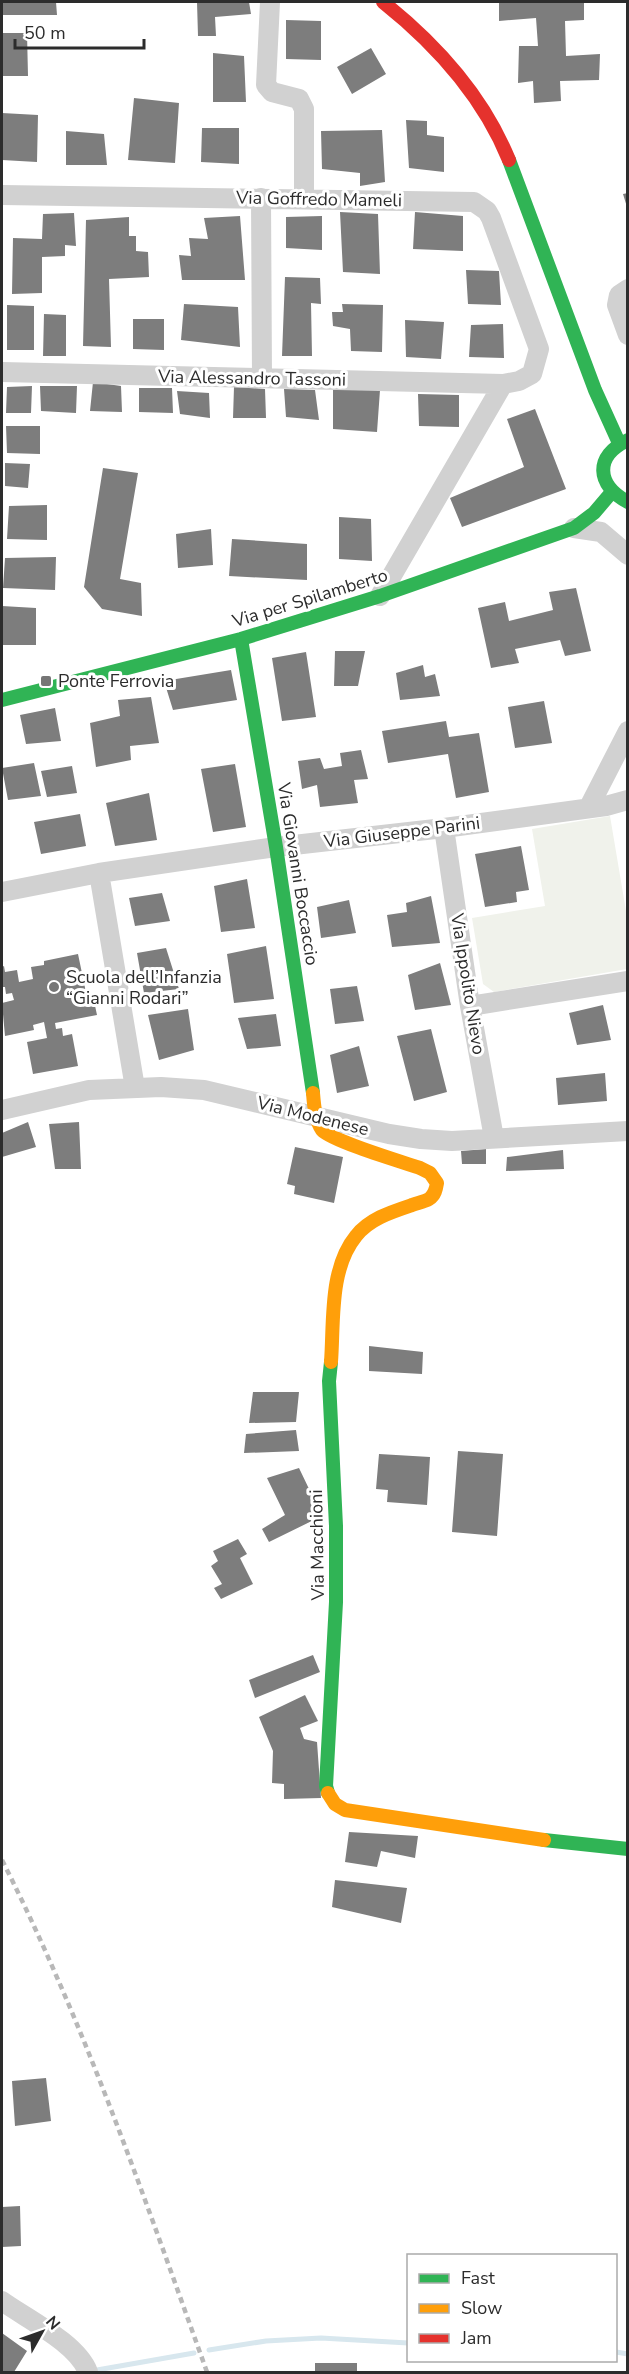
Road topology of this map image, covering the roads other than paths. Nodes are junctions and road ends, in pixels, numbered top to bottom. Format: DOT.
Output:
graph roads {
  1 [pos="270,2"];
  2 [pos="383,2"];
  3 [pos="2,195"];
  4 [pos="261,198"];
  5 [pos="304,199"];
  6 [pos="627,289"];
  7 [pos="627,335"];
  8 [pos="539,349"];
  9 [pos="2,372"];
  10 [pos="262,378"];
  11 [pos="503,384"];
  12 [pos="623,441"];
  13 [pos="612,493"];
  14 [pos="627,502"];
  15 [pos="574,528"];
  16 [pos="627,555"];
  17 [pos="380,596"];
  18 [pos="241,639"];
  19 [pos="2,700"];
  20 [pos="627,731"];
  21 [pos="627,800"];
  22 [pos="588,807"];
  23 [pos="444,828"];
  24 [pos="276,847"];
  25 [pos="99,873"];
  26 [pos="2,892"];
  27 [pos="627,981"];
  28 [pos="470,1006"];
  29 [pos="135,1088"];
  30 [pos="2,1110"];
  31 [pos="316,1116"];
  32 [pos="627,1131"];
  33 [pos="494,1138"];
  34 [pos="627,1849"];
  35 [pos="2,2301"];
  36 [pos="87,2368"];
  1 -- 5 [label="street"];
  2 -- 12 [label="street"];
  3 -- 4 [label="street, Via Goffredo Mameli"];
  4 -- 5 [label="street, Via Goffredo Mameli"];
  4 -- 10 [label="street"];
  5 -- 8 [label="street, Via Goffredo Mameli"];
  6 -- 7 [label="street"];
  8 -- 11 [label="street, Via Alessandro Tassoni"];
  9 -- 10 [label="street, Via Alessandro Tassoni"];
  10 -- 11 [label="street, Via Alessandro Tassoni"];
  11 -- 17 [label="street"];
  12 -- 13 [label="street"];
  13 -- 14 [label="street"];
  13 -- 15 [label="street, Via per Spilamberto"];
  15 -- 16 [label="street"];
  15 -- 17 [label="street, Via per Spilamberto"];
  17 -- 18 [label="street, Via per Spilamberto"];
  18 -- 19 [label="street, Via per Spilamberto"];
  18 -- 24 [label="street, Via Giovanni Boccaccio"];
  20 -- 22 [label="street"];
  21 -- 22 [label="street, Via Giuseppe Parini"];
  22 -- 23 [label="street, Via Giuseppe Parini"];
  23 -- 24 [label="street, Via Giuseppe Parini"];
  23 -- 28 [label="street, Via Ippolito Nievo"];
  24 -- 25 [label="street, Via Giuseppe Parini"];
  24 -- 31 [label="street, Via Giovanni Boccaccio"];
  25 -- 26 [label="street, Via Giuseppe Parini"];
  25 -- 29 [label="street"];
  27 -- 28 [label="street"];
  28 -- 33 [label="street, Via Ippolito Nievo"];
  29 -- 30 [label="street, Via Modenese"];
  29 -- 31 [label="street, Via Modenese"];
  31 -- 33 [label="street, Via Modenese"];
  31 -- 34 [label="street, Via Macchioni"];
  32 -- 33 [label="street, Via Modenese"];
  35 -- 36 [label="street"];
}
